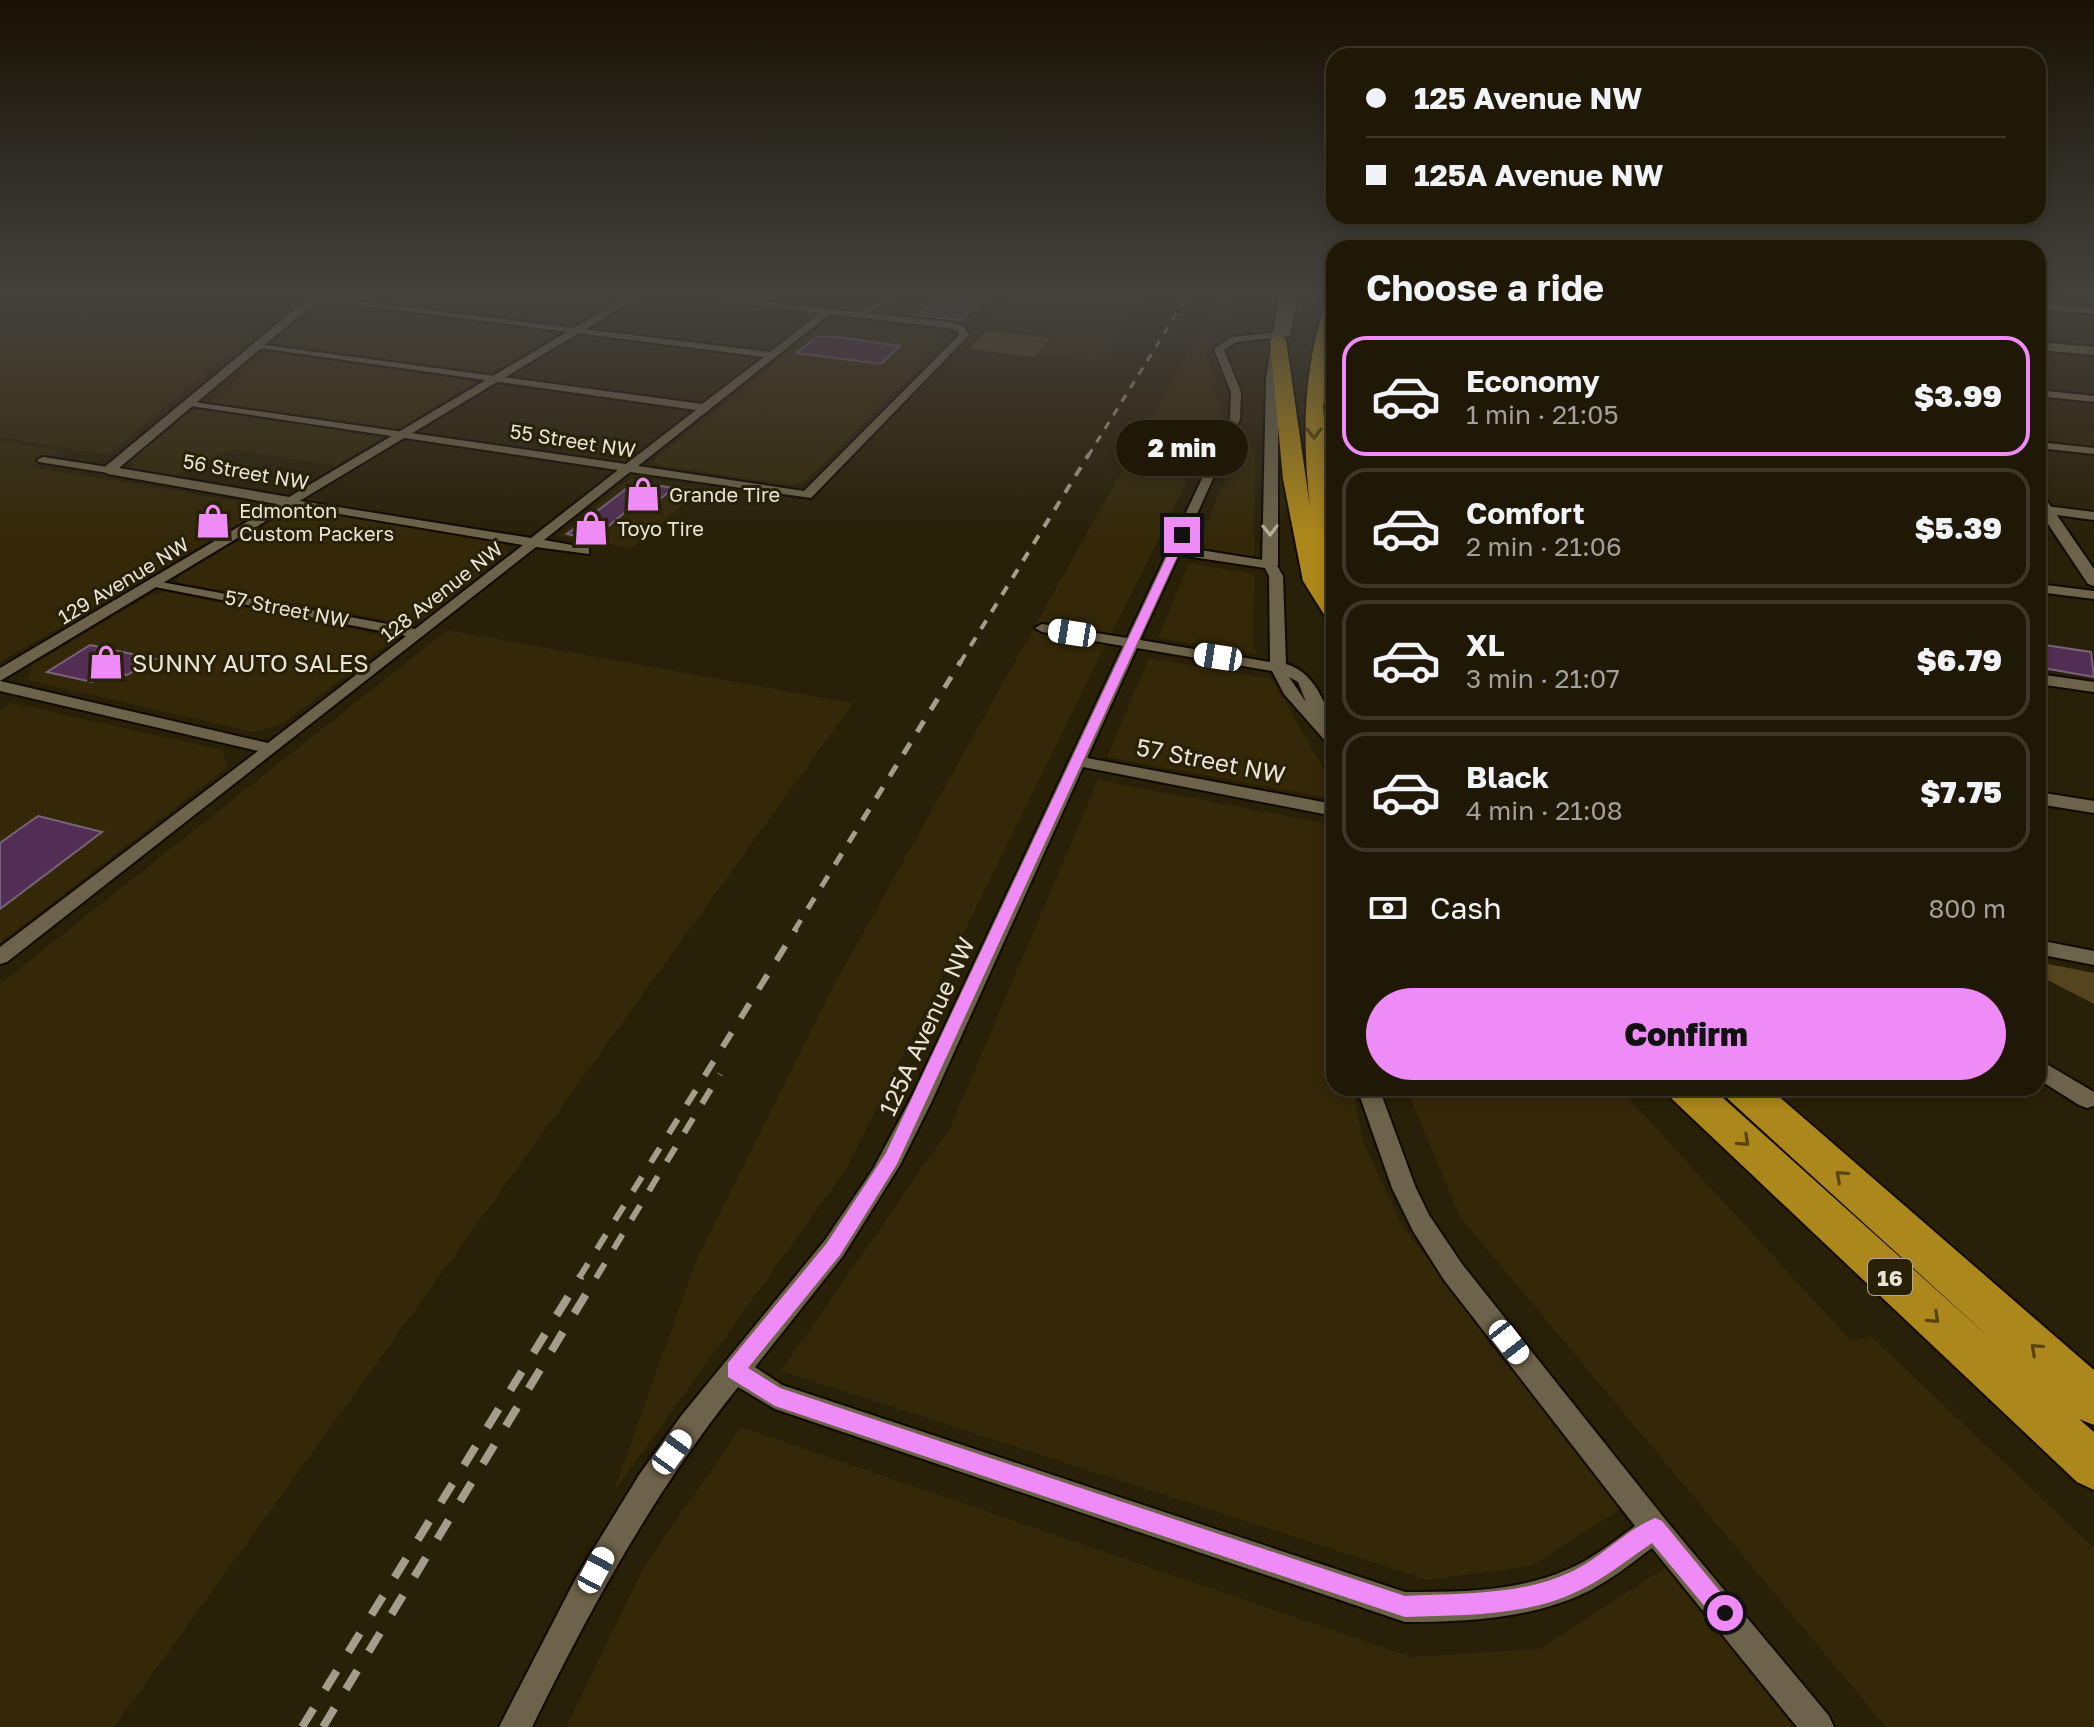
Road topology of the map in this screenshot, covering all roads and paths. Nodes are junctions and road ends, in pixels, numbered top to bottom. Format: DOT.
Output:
graph roads {
  1 [pos="223,376"];
  2 [pos="471,376"];
  3 [pos="503,376"];
  4 [pos="746,376"];
  5 [pos="926,376"];
  6 [pos="1230,376"];
  7 [pos="1275,376"];
  8 [pos="1280,376"];
  9 [pos="1319,376"];
  10 [pos="497,379"];
  11 [pos="2046,394"];
  12 [pos="2094,399"];
  13 [pos="191,403"];
  14 [pos="705,408"];
  15 [pos="404,435"];
  16 [pos="2046,446"];
  17 [pos="2094,451"];
  18 [pos="43,460"];
  19 [pos="629,468"];
  20 [pos="108,470"];
  21 [pos="292,502"];
  22 [pos="2046,505"];
  23 [pos="2046,510"];
  24 [pos="2094,516"];
  25 [pos="1326,542"];
  26 [pos="534,543"];
  27 [pos="1175,550"];
  28 [pos="584,551"];
  29 [pos="1270,565"];
  30 [pos="2094,581"];
  31 [pos="155,583"];
  32 [pos="2046,589"];
  33 [pos="2094,595"];
  34 [pos="1326,598"];
  35 [pos="1042,628"];
  36 [pos="419,634"];
  37 [pos="1133,643"];
  38 [pos="1278,666"];
  39 [pos="0,676"];
  40 [pos="2046,680"];
  41 [pos="0,686"];
  42 [pos="2094,687"];
  43 [pos="1326,731"];
  44 [pos="271,749"];
  45 [pos="1078,761"];
  46 [pos="2046,799"];
  47 [pos="2094,807"];
  48 [pos="1326,808"];
  49 [pos="2046,949"];
  50 [pos="0,957"];
  51 [pos="2094,958"];
  52 [pos="2046,1073"];
  53 [pos="1371,1096"];
  54 [pos="1695,1096"];
  55 [pos="1751,1096"];
  56 [pos="2087,1099"];
  57 [pos="735,1370"];
  58 [pos="2094,1401"];
  59 [pos="2094,1465"];
  60 [pos="1655,1529"];
  61 [pos="515,1727"];
  62 [pos="1818,1727"];
  1 -- 13 [label="street"];
  2 -- 10 [label="street"];
  3 -- 10 [label="street, 129 Avenue NW"];
  4 -- 14 [label="street, 128 Avenue NW"];
  5 -- 19 [label="street, 55 Street NW"];
  6 -- 27 [label="street, 125A Avenue NW"];
  7 -- 29 [label="street, one-way"];
  8 -- 34 [label="highway"];
  9 -- 25 [label="highway, one-way"];
  10 -- 14 [label="street"];
  10 -- 15 [label="street, 129 Avenue NW"];
  11 -- 12 [label="street"];
  13 -- 15 [label="street, 55 Street NW"];
  13 -- 20 [label="street"];
  14 -- 19 [label="street, 128 Avenue NW"];
  15 -- 19 [label="street, 55 Street NW"];
  15 -- 21 [label="street, 129 Avenue NW"];
  16 -- 17 [label="street"];
  18 -- 20 [label="street, 56 Street NW"];
  19 -- 26 [label="street, 128 Avenue NW"];
  20 -- 21 [label="street, 56 Street NW"];
  21 -- 26 [label="street, 56 Street NW"];
  21 -- 31 [label="street, 129 Avenue NW"];
  22 -- 24 [label="street"];
  23 -- 30 [label="street"];
  26 -- 28 [label="street, 56 Street NW"];
  26 -- 36 [label="street, 128 Avenue NW"];
  27 -- 29 [label="street"];
  27 -- 37 [label="street, 125A Avenue NW"];
  29 -- 38 [label="street"];
  31 -- 36 [label="street, 57 Street NW"];
  31 -- 39 [label="street, 129 Avenue NW"];
  32 -- 33 [label="street"];
  35 -- 37 [label="street"];
  36 -- 44 [label="street, 128 Avenue NW"];
  37 -- 38 [label="street"];
  37 -- 45 [label="street, 125A Avenue NW"];
  38 -- 43 [label="street"];
  40 -- 42 [label="street"];
  41 -- 44 [label="street"];
  44 -- 50 [label="street, 128 Avenue NW"];
  45 -- 48 [label="street, 57 Street NW"];
  45 -- 57 [label="street, 125A Avenue NW"];
  46 -- 47 [label="street"];
  49 -- 51 [label="street"];
  52 -- 56 [label="street"];
  53 -- 60 [label="street"];
  54 -- 59 [label="highway, 16, one-way"];
  58 -- 55 [label="highway, 16, one-way"];
  57 -- 60 [label="street"];
  57 -- 61 [label="street, 125A Avenue NW"];
  60 -- 62 [label="street"];
}
